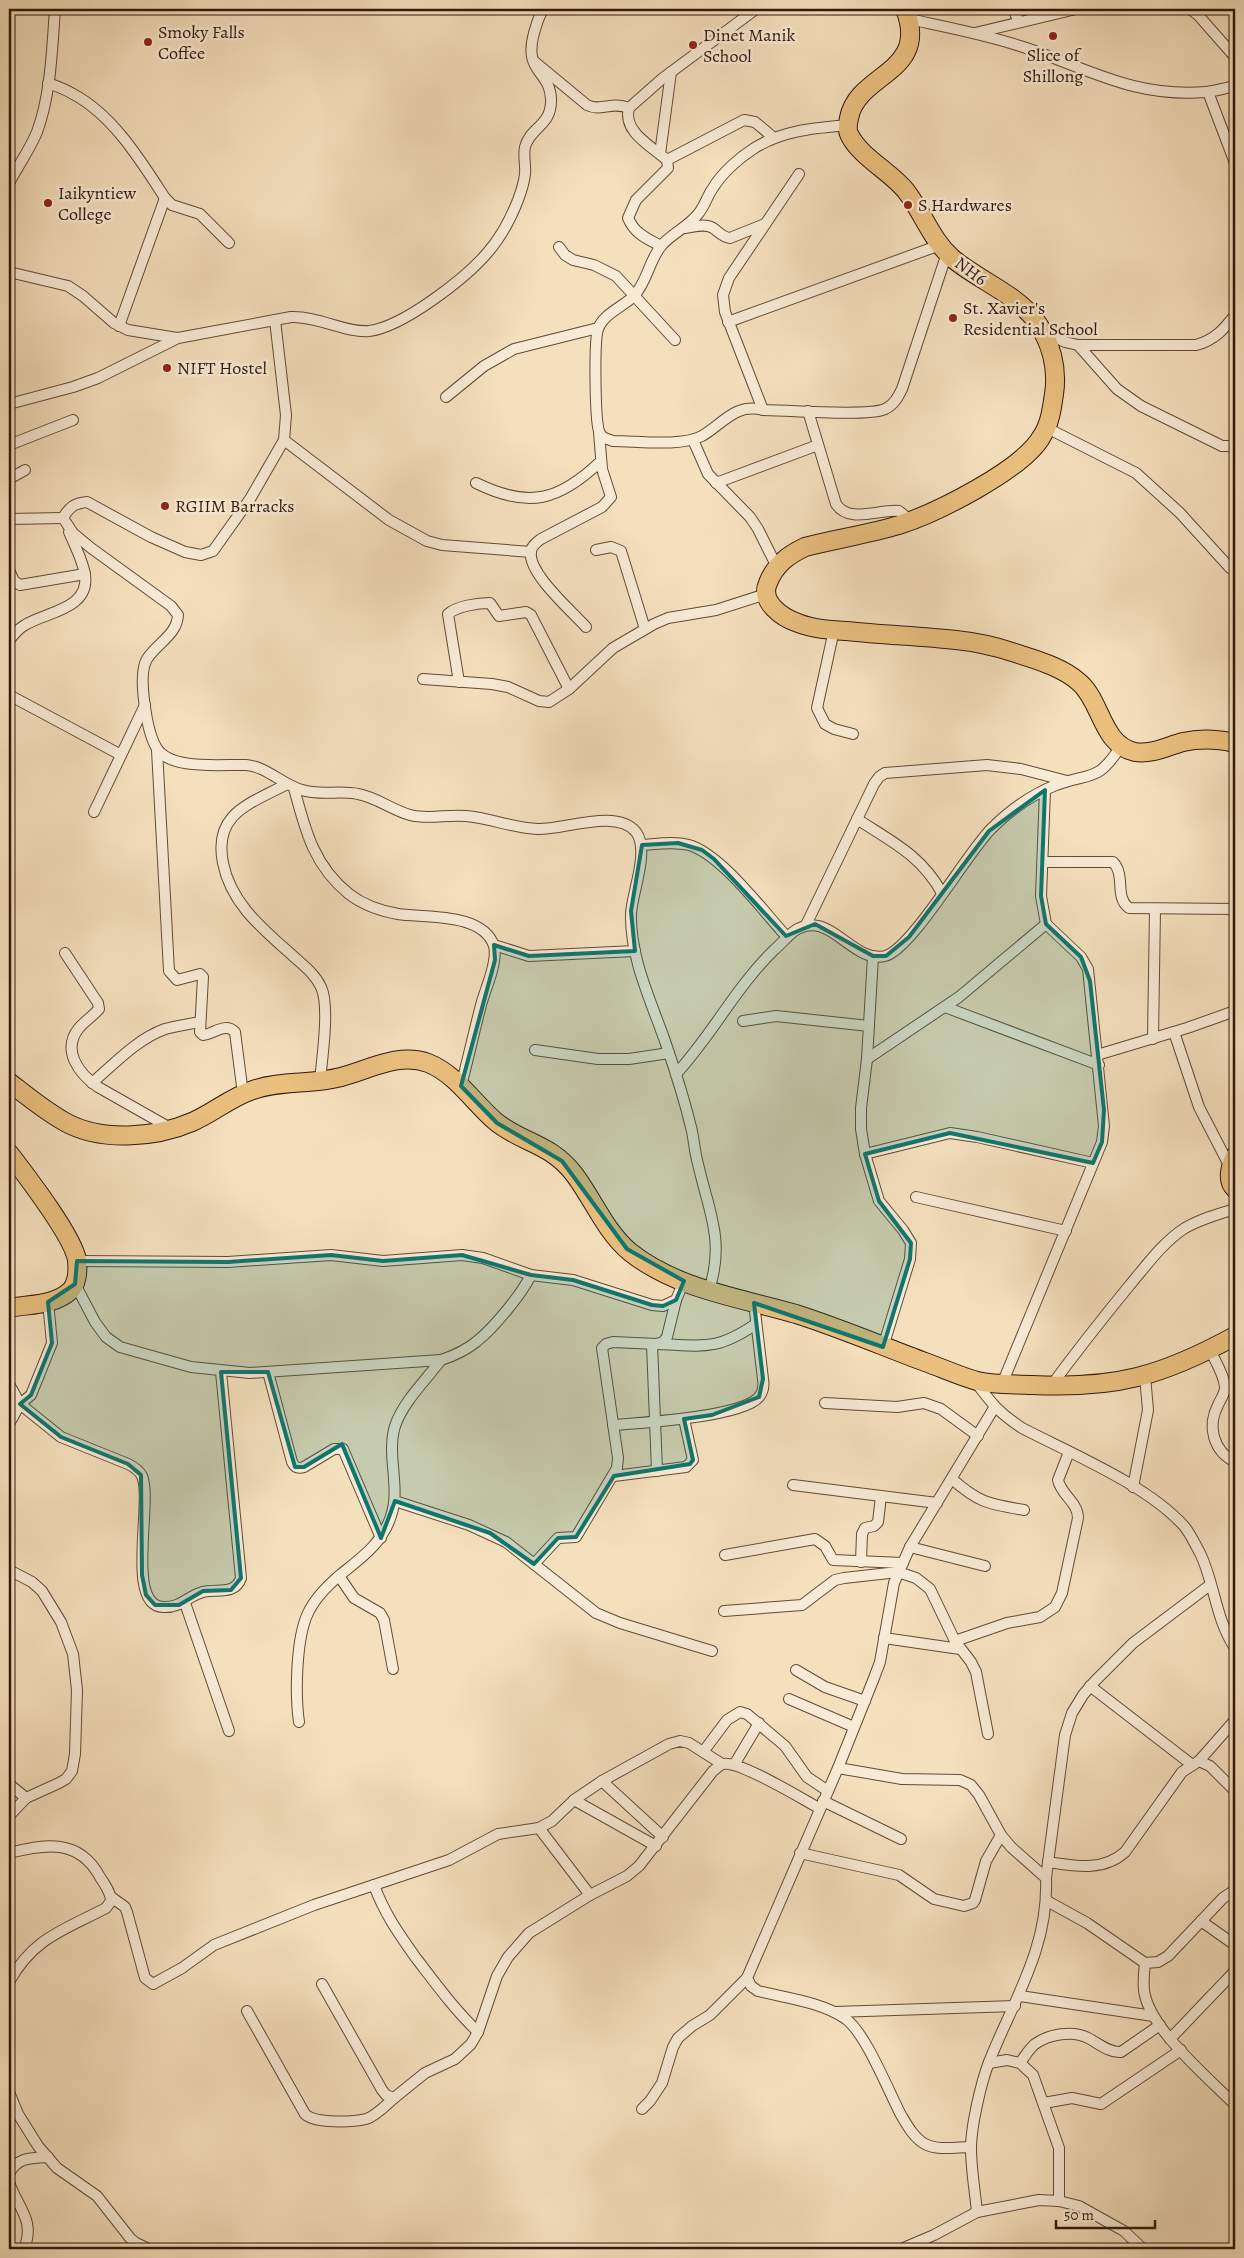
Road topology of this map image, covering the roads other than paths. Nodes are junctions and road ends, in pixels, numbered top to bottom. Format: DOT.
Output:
graph roads {
  1 [pos="55,9"];
  2 [pos="544,9"];
  3 [pos="756,9"];
  4 [pos="1013,9"];
  5 [pos="1076,9"];
  6 [pos="1190,9"];
  7 [pos="907,14"];
  8 [pos="1019,22"];
  9 [pos="974,34"];
  10 [pos="1235,56"];
  11 [pos="530,58"];
  12 [pos="671,72"];
  13 [pos="48,83"];
  14 [pos="1235,86"];
  15 [pos="1208,92"];
  16 [pos="629,108"];
  17 [pos="848,125"];
  18 [pos="774,138"];
  19 [pos="663,157"];
  20 [pos="1235,163"];
  21 [pos="798,174"];
  22 [pos="9,183"];
  23 [pos="165,198"];
  24 [pos="765,224"];
  25 [pos="682,229"];
  26 [pos="229,243"];
  27 [pos="661,246"];
  28 [pos="559,247"];
  29 [pos="943,249"];
  30 [pos="9,272"];
  31 [pos="634,296"];
  32 [pos="1235,315"];
  33 [pos="275,320"];
  34 [pos="728,322"];
  35 [pos="119,326"];
  36 [pos="598,328"];
  37 [pos="1042,331"];
  38 [pos="178,338"];
  39 [pos="674,340"];
  40 [pos="1078,344"];
  41 [pos="446,397"];
  42 [pos="9,404"];
  43 [pos="763,410"];
  44 [pos="808,411"];
  45 [pos="73,420"];
  46 [pos="1047,428"];
  47 [pos="599,432"];
  48 [pos="284,440"];
  49 [pos="693,440"];
  50 [pos="9,445"];
  51 [pos="818,445"];
  52 [pos="1235,446"];
  53 [pos="601,461"];
  54 [pos="26,470"];
  55 [pos="9,479"];
  56 [pos="476,483"];
  57 [pos="716,483"];
  58 [pos="9,519"];
  59 [pos="911,521"];
  60 [pos="65,522"];
  61 [pos="596,550"];
  62 [pos="530,552"];
  63 [pos="777,567"];
  64 [pos="1230,568"];
  65 [pos="9,570"];
  66 [pos="85,574"];
  67 [pos="766,594"];
  68 [pos="586,627"];
  69 [pos="645,629"];
  70 [pos="834,630"];
  71 [pos="9,642"];
  72 [pos="423,679"];
  73 [pos="459,682"];
  74 [pos="569,689"];
  75 [pos="9,695"];
  76 [pos="146,704"];
  77 [pos="853,734"];
  78 [pos="1235,743"];
  79 [pos="1121,746"];
  80 [pos="157,750"];
  81 [pos="121,756"];
  82 [pos="1068,782"];
  83 [pos="290,786"];
  84 [pos="1045,790"];
  85 [pos="94,812"];
  86 [pos="857,819"];
  87 [pos="642,845"];
  88 [pos="1042,862"];
  89 [pos="942,893"];
  90 [pos="1155,909"];
  91 [pos="1235,909"];
  92 [pos="806,924"];
  93 [pos="1046,924"];
  94 [pos="787,938"];
  95 [pos="494,945"];
  96 [pos="635,951"];
  97 [pos="65,952"];
  98 [pos="873,956"];
  99 [pos="945,1007"];
  100 [pos="1235,1011"];
  101 [pos="743,1021"];
  102 [pos="200,1022"];
  103 [pos="869,1026"];
  104 [pos="1174,1032"];
  105 [pos="1153,1038"];
  106 [pos="536,1050"];
  107 [pos="669,1053"];
  108 [pos="867,1059"];
  109 [pos="1098,1060"];
  110 [pos="676,1074"];
  111 [pos="320,1081"];
  112 [pos="9,1082"];
  113 [pos="92,1083"];
  114 [pos="461,1086"];
  115 [pos="244,1094"];
  116 [pos="173,1129"];
  117 [pos="9,1153"];
  118 [pos="865,1154"];
  119 [pos="1233,1162"];
  120 [pos="1093,1163"];
  121 [pos="1235,1189"];
  122 [pos="916,1197"];
  123 [pos="1235,1208"];
  124 [pos="1066,1231"];
  125 [pos="77,1261"];
  126 [pos="531,1275"];
  127 [pos="684,1281"];
  128 [pos="75,1284"];
  129 [pos="709,1290"];
  130 [pos="676,1300"];
  131 [pos="48,1302"];
  132 [pos="754,1303"];
  133 [pos="9,1308"];
  134 [pos="756,1324"];
  135 [pos="1235,1336"];
  136 [pos="654,1344"];
  137 [pos="883,1347"];
  138 [pos="1210,1350"];
  139 [pos="440,1360"];
  140 [pos="221,1372"];
  141 [pos="268,1372"];
  142 [pos="1145,1376"];
  143 [pos="975,1380"];
  144 [pos="9,1384"];
  145 [pos="1002,1384"];
  146 [pos="1051,1386"];
  147 [pos="20,1404"];
  148 [pos="825,1404"];
  149 [pos="994,1408"];
  150 [pos="684,1419"];
  151 [pos="654,1422"];
  152 [pos="9,1424"];
  153 [pos="614,1425"];
  154 [pos="978,1436"];
  155 [pos="1069,1452"];
  156 [pos="1235,1462"];
  157 [pos="657,1470"];
  158 [pos="614,1476"];
  159 [pos="952,1479"];
  160 [pos="793,1485"];
  161 [pos="1133,1486"];
  162 [pos="881,1496"];
  163 [pos="395,1501"];
  164 [pos="937,1503"];
  165 [pos="1024,1510"];
  166 [pos="381,1538"];
  167 [pos="910,1547"];
  168 [pos="725,1555"];
  169 [pos="861,1562"];
  170 [pos="534,1564"];
  171 [pos="985,1566"];
  172 [pos="901,1568"];
  173 [pos="9,1570"];
  174 [pos="339,1576"];
  175 [pos="1210,1585"];
  176 [pos="184,1602"];
  177 [pos="724,1611"];
  178 [pos="884,1638"];
  179 [pos="958,1645"];
  180 [pos="1235,1648"];
  181 [pos="712,1651"];
  182 [pos="393,1670"];
  183 [pos="796,1670"];
  184 [pos="1090,1686"];
  185 [pos="789,1699"];
  186 [pos="865,1701"];
  187 [pos="1235,1720"];
  188 [pos="299,1722"];
  189 [pos="759,1723"];
  190 [pos="854,1727"];
  191 [pos="229,1731"];
  192 [pos="988,1734"];
  193 [pos="703,1752"];
  194 [pos="1195,1762"];
  195 [pos="722,1764"];
  196 [pos="734,1765"];
  197 [pos="838,1768"];
  198 [pos="602,1781"];
  199 [pos="9,1784"];
  200 [pos="828,1791"];
  201 [pos="1235,1791"];
  202 [pos="26,1798"];
  203 [pos="574,1800"];
  204 [pos="821,1805"];
  205 [pos="9,1816"];
  206 [pos="539,1828"];
  207 [pos="1002,1835"];
  208 [pos="901,1839"];
  209 [pos="659,1842"];
  210 [pos="9,1853"];
  211 [pos="800,1853"];
  212 [pos="1048,1862"];
  213 [pos="1046,1878"];
  214 [pos="374,1885"];
  215 [pos="1235,1890"];
  216 [pos="590,1894"];
  217 [pos="111,1897"];
  218 [pos="1047,1902"];
  219 [pos="1201,1921"];
  220 [pos="1235,1945"];
  221 [pos="1145,1963"];
  222 [pos="1235,1971"];
  223 [pos="10,1978"];
  224 [pos="747,1978"];
  225 [pos="322,1984"];
  226 [pos="1020,1996"];
  227 [pos="1015,2006"];
  228 [pos="247,2012"];
  229 [pos="834,2012"];
  230 [pos="1153,2016"];
  231 [pos="1160,2025"];
  232 [pos="478,2032"];
  233 [pos="1170,2039"];
  234 [pos="1181,2050"];
  235 [pos="989,2063"];
  236 [pos="1020,2063"];
  237 [pos="9,2092"];
  238 [pos="394,2098"];
  239 [pos="1044,2102"];
  240 [pos="1235,2105"];
  241 [pos="642,2109"];
  242 [pos="971,2147"];
  243 [pos="48,2157"];
  244 [pos="9,2174"];
  245 [pos="9,2182"];
  246 [pos="1059,2200"];
  247 [pos="977,2212"];
  248 [pos="24,2249"];
  249 [pos="149,2249"];
  250 [pos="901,2249"];
  251 [pos="1143,2249"];
  1 -- 13 [label="street"];
  2 -- 11 [label="street"];
  3 -- 12 [label="street"];
  4 -- 8 [label="street"];
  5 -- 8 [label="street"];
  6 -- 10 [label="street"];
  7 -- 9 [label="street"];
  7 -- 17 [label="highway"];
  8 -- 9 [label="street"];
  9 -- 15 [label="street"];
  11 -- 16 [label="street"];
  11 -- 33 [label="street"];
  12 -- 16 [label="street"];
  12 -- 19 [label="street"];
  13 -- 22 [label="street"];
  13 -- 23 [label="street"];
  14 -- 15 [label="street"];
  15 -- 20 [label="street"];
  16 -- 19 [label="street"];
  17 -- 18 [label="street"];
  17 -- 29 [label="highway, NH6 / NH6"];
  18 -- 19 [label="street"];
  18 -- 25 [label="street"];
  19 -- 27 [label="street"];
  21 -- 24 [label="street"];
  23 -- 26 [label="street"];
  23 -- 35 [label="street"];
  24 -- 25 [label="street"];
  24 -- 34 [label="street"];
  25 -- 27 [label="street"];
  27 -- 31 [label="street"];
  28 -- 31 [label="street"];
  29 -- 34 [label="street"];
  29 -- 37 [label="highway, NH6 / NH6"];
  29 -- 44 [label="street"];
  30 -- 35 [label="street"];
  31 -- 36 [label="street"];
  31 -- 39 [label="street"];
  32 -- 40 [label="street"];
  33 -- 38 [label="street"];
  33 -- 48 [label="street"];
  34 -- 43 [label="street"];
  35 -- 38 [label="street"];
  36 -- 41 [label="street"];
  36 -- 47 [label="street"];
  37 -- 40 [label="street"];
  37 -- 46 [label="highway, NH6 / NH6"];
  38 -- 42 [label="street"];
  40 -- 52 [label="street"];
  43 -- 44 [label="street"];
  43 -- 49 [label="street"];
  44 -- 51 [label="street"];
  45 -- 50 [label="street"];
  46 -- 59 [label="highway, NH6 / NH6"];
  46 -- 64 [label="street"];
  47 -- 49 [label="street"];
  47 -- 53 [label="street"];
  48 -- 60 [label="street"];
  48 -- 62 [label="street"];
  49 -- 57 [label="street"];
  51 -- 57 [label="street"];
  51 -- 59 [label="street"];
  53 -- 56 [label="street"];
  53 -- 62 [label="street"];
  54 -- 55 [label="street"];
  57 -- 63 [label="street"];
  58 -- 60 [label="street"];
  59 -- 63 [label="highway, NH6 / NH6"];
  60 -- 66 [label="street"];
  60 -- 76 [label="street"];
  61 -- 69 [label="street"];
  62 -- 68 [label="street"];
  63 -- 67 [label="highway, NH6"];
  65 -- 66 [label="street"];
  66 -- 71 [label="street"];
  67 -- 69 [label="street"];
  67 -- 70 [label="highway"];
  69 -- 74 [label="street"];
  70 -- 77 [label="street"];
  70 -- 79 [label="highway"];
  72 -- 73 [label="street"];
  73 -- 74 [label="street"];
  73 -- 74 [label="street"];
  75 -- 81 [label="street"];
  76 -- 80 [label="street"];
  76 -- 81 [label="street"];
  78 -- 79 [label="highway"];
  79 -- 82 [label="street"];
  80 -- 83 [label="street"];
  80 -- 102 [label="street"];
  81 -- 85 [label="street"];
  82 -- 84 [label="street"];
  82 -- 86 [label="street"];
  83 -- 87 [label="street"];
  83 -- 95 [label="street"];
  83 -- 111 [label="street"];
  84 -- 88 [label="street"];
  84 -- 89 [label="street"];
  86 -- 89 [label="street"];
  86 -- 92 [label="street"];
  87 -- 94 [label="street"];
  87 -- 96 [label="street"];
  88 -- 90 [label="street"];
  88 -- 93 [label="street"];
  89 -- 98 [label="street"];
  90 -- 91 [label="street"];
  90 -- 105 [label="street"];
  92 -- 94 [label="street"];
  92 -- 98 [label="street"];
  93 -- 99 [label="street"];
  93 -- 109 [label="street"];
  94 -- 110 [label="street"];
  95 -- 96 [label="street"];
  95 -- 114 [label="street"];
  96 -- 107 [label="street"];
  97 -- 113 [label="street"];
  98 -- 103 [label="street"];
  99 -- 108 [label="street"];
  99 -- 109 [label="street"];
  100 -- 104 [label="street"];
  101 -- 103 [label="street"];
  102 -- 113 [label="street"];
  102 -- 115 [label="street"];
  103 -- 108 [label="street"];
  104 -- 105 [label="street"];
  104 -- 119 [label="street"];
  105 -- 109 [label="street"];
  106 -- 107 [label="street"];
  107 -- 110 [label="street"];
  108 -- 118 [label="street"];
  109 -- 120 [label="street"];
  110 -- 129 [label="street"];
  111 -- 114 [label="highway"];
  111 -- 115 [label="highway"];
  112 -- 116 [label="highway"];
  113 -- 116 [label="street"];
  114 -- 127 [label="highway"];
  115 -- 116 [label="highway"];
  117 -- 125 [label="highway"];
  118 -- 120 [label="street"];
  118 -- 137 [label="street"];
  119 -- 121 [label="highway"];
  120 -- 124 [label="street"];
  122 -- 124 [label="street"];
  123 -- 146 [label="street"];
  124 -- 145 [label="street"];
  125 -- 126 [label="street"];
  125 -- 128 [label="highway"];
  126 -- 130 [label="street"];
  126 -- 139 [label="street"];
  127 -- 129 [label="highway"];
  127 -- 130 [label="street"];
  128 -- 131 [label="highway"];
  128 -- 140 [label="street"];
  129 -- 132 [label="highway"];
  130 -- 136 [label="street"];
  131 -- 133 [label="highway"];
  131 -- 147 [label="street"];
  132 -- 134 [label="street"];
  132 -- 137 [label="highway"];
  134 -- 136 [label="street"];
  134 -- 150 [label="street"];
  135 -- 138 [label="highway"];
  136 -- 151 [label="street"];
  136 -- 153 [label="street"];
  137 -- 143 [label="highway"];
  138 -- 142 [label="highway"];
  138 -- 156 [label="street"];
  139 -- 141 [label="street"];
  139 -- 163 [label="street"];
  140 -- 141 [label="street"];
  140 -- 176 [label="street"];
  141 -- 166 [label="street"];
  142 -- 146 [label="highway"];
  142 -- 161 [label="street"];
  143 -- 145 [label="highway"];
  143 -- 149 [label="street"];
  144 -- 147 [label="street"];
  145 -- 146 [label="highway"];
  147 -- 152 [label="street"];
  147 -- 176 [label="street"];
  148 -- 154 [label="street"];
  149 -- 154 [label="street"];
  149 -- 155 [label="street"];
  150 -- 151 [label="street"];
  150 -- 157 [label="street"];
  151 -- 153 [label="street"];
  151 -- 157 [label="street"];
  153 -- 158 [label="street"];
  154 -- 159 [label="street"];
  155 -- 161 [label="street"];
  155 -- 179 [label="street"];
  157 -- 158 [label="street"];
  158 -- 170 [label="street"];
  159 -- 164 [label="street"];
  159 -- 165 [label="street"];
  160 -- 162 [label="street"];
  161 -- 175 [label="street"];
  162 -- 164 [label="street"];
  162 -- 169 [label="street"];
  163 -- 166 [label="street"];
  163 -- 170 [label="street"];
  164 -- 167 [label="street"];
  166 -- 174 [label="street"];
  167 -- 171 [label="street"];
  167 -- 172 [label="street"];
  168 -- 169 [label="street"];
  169 -- 172 [label="street"];
  170 -- 181 [label="street"];
  172 -- 177 [label="street"];
  172 -- 178 [label="street"];
  172 -- 179 [label="street"];
  173 -- 202 [label="street"];
  174 -- 182 [label="street"];
  174 -- 188 [label="street"];
  175 -- 180 [label="street"];
  175 -- 184 [label="street"];
  176 -- 191 [label="street"];
  178 -- 179 [label="street"];
  178 -- 186 [label="street"];
  179 -- 192 [label="street"];
  183 -- 186 [label="street"];
  184 -- 194 [label="street"];
  184 -- 212 [label="street"];
  185 -- 190 [label="street"];
  186 -- 190 [label="street"];
  187 -- 194 [label="street"];
  189 -- 193 [label="street"];
  189 -- 196 [label="street"];
  189 -- 200 [label="street"];
  190 -- 197 [label="street"];
  193 -- 195 [label="street"];
  193 -- 198 [label="street"];
  194 -- 201 [label="street"];
  194 -- 212 [label="street"];
  195 -- 196 [label="street"];
  195 -- 209 [label="street"];
  196 -- 204 [label="street"];
  197 -- 200 [label="street"];
  197 -- 207 [label="street"];
  198 -- 203 [label="street"];
  198 -- 209 [label="street"];
  199 -- 202 [label="street"];
  200 -- 204 [label="street"];
  202 -- 205 [label="street"];
  203 -- 206 [label="street"];
  203 -- 209 [label="street"];
  204 -- 208 [label="street"];
  204 -- 211 [label="street"];
  206 -- 214 [label="street"];
  206 -- 216 [label="street"];
  207 -- 211 [label="street"];
  207 -- 213 [label="street"];
  209 -- 216 [label="street"];
  210 -- 217 [label="street"];
  211 -- 224 [label="street"];
  212 -- 213 [label="street"];
  213 -- 218 [label="street"];
  214 -- 217 [label="street"];
  214 -- 232 [label="street"];
  215 -- 219 [label="street"];
  216 -- 232 [label="street"];
  217 -- 223 [label="street"];
  218 -- 221 [label="street"];
  218 -- 226 [label="street"];
  219 -- 220 [label="street"];
  219 -- 221 [label="street"];
  221 -- 230 [label="street"];
  222 -- 233 [label="street"];
  224 -- 229 [label="street"];
  224 -- 241 [label="street"];
  225 -- 238 [label="street"];
  226 -- 227 [label="street"];
  226 -- 230 [label="street"];
  227 -- 229 [label="street"];
  227 -- 235 [label="street"];
  228 -- 238 [label="street"];
  229 -- 242 [label="street"];
  230 -- 231 [label="street"];
  231 -- 233 [label="street"];
  231 -- 236 [label="street"];
  232 -- 238 [label="street"];
  233 -- 234 [label="street"];
  234 -- 239 [label="street"];
  234 -- 240 [label="street"];
  235 -- 236 [label="street"];
  235 -- 242 [label="street"];
  236 -- 239 [label="street"];
  237 -- 243 [label="street"];
  239 -- 246 [label="street"];
  242 -- 247 [label="street"];
  243 -- 244 [label="street"];
  243 -- 249 [label="street"];
  245 -- 248 [label="street"];
  246 -- 247 [label="street"];
  246 -- 251 [label="street"];
  247 -- 250 [label="street"];
}
